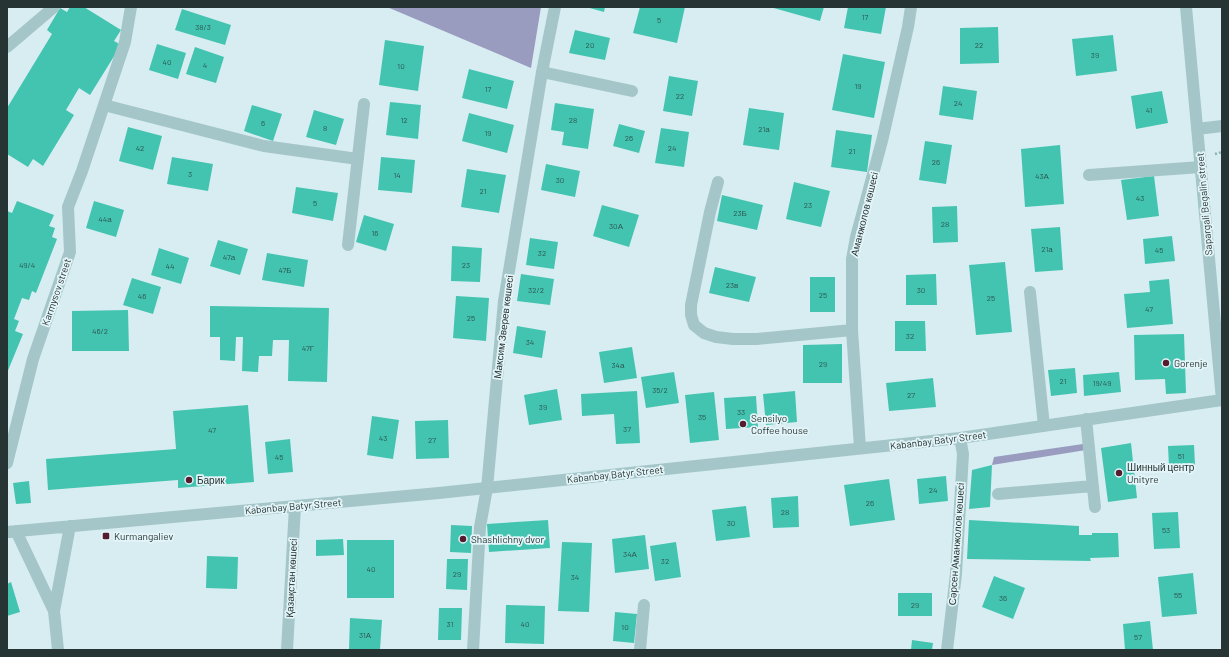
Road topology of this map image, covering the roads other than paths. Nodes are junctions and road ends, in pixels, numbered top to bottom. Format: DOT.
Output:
graph roads {
  1 [pos="54,7"];
  2 [pos="131,7"];
  3 [pos="555,7"];
  4 [pos="911,7"];
  5 [pos="1186,7"];
  6 [pos="7,47"];
  7 [pos="542,72"];
  8 [pos="632,92"];
  9 [pos="364,104"];
  10 [pos="104,105"];
  11 [pos="1222,126"];
  12 [pos="1197,129"];
  13 [pos="358,159"];
  14 [pos="1201,167"];
  15 [pos="1089,175"];
  16 [pos="718,182"];
  17 [pos="348,245"];
  18 [pos="1030,292"];
  19 [pos="852,330"];
  20 [pos="1222,400"];
  21 [pos="1086,420"];
  22 [pos="1044,426"];
  23 [pos="960,438"];
  24 [pos="860,448"];
  25 [pos="7,463"];
  26 [pos="1093,486"];
  27 [pos="487,488"];
  28 [pos="998,494"];
  29 [pos="295,506"];
  30 [pos="1095,507"];
  31 [pos="70,526"];
  32 [pos="11,532"];
  33 [pos="644,605"];
  34 [pos="54,611"];
  35 [pos="58,650"];
  36 [pos="287,650"];
  37 [pos="473,650"];
  38 [pos="640,650"];
  39 [pos="947,650"];
  1 -- 6 [label="street"];
  2 -- 10 [label="street, Karmysov street"];
  3 -- 7 [label="street, Максим Зверев көшесі"];
  4 -- 19 [label="street, Аманжолов көшесі"];
  5 -- 12 [label="street, Sapargali Begalin street"];
  7 -- 8 [label="street"];
  7 -- 27 [label="street, Максим Зверев көшесі"];
  9 -- 13 [label="street"];
  10 -- 13 [label="street"];
  10 -- 25 [label="street, Karmysov street"];
  11 -- 12 [label="street"];
  12 -- 14 [label="street, Sapargali Begalin street"];
  13 -- 17 [label="street"];
  14 -- 15 [label="street"];
  14 -- 20 [label="street, Sapargali Begalin street"];
  16 -- 19 [label="street"];
  18 -- 22 [label="street"];
  19 -- 24 [label="street, Аманжолов көшесі"];
  20 -- 21 [label="street, Kabanbay Batyr Street"];
  21 -- 22 [label="street, Kabanbay Batyr Street"];
  21 -- 26 [label="street"];
  22 -- 23 [label="street, Kabanbay Batyr Street"];
  23 -- 24 [label="street, Kabanbay Batyr Street"];
  23 -- 39 [label="street, Сәрсен Аманжолов көшесі"];
  24 -- 27 [label="street, Kabanbay Batyr Street"];
  26 -- 28 [label="street"];
  26 -- 30 [label="street"];
  27 -- 29 [label="street, Kabanbay Batyr Street"];
  27 -- 37 [label="street, Максим Зверев көшесі"];
  29 -- 31 [label="street, Kabanbay Batyr Street"];
  29 -- 36 [label="street, Қазақстан көшесі"];
  31 -- 32 [label="street, Kabanbay Batyr Street"];
  31 -- 34 [label="street"];
  32 -- 34 [label="street"];
  33 -- 38 [label="street"];
  34 -- 35 [label="street"];
}
